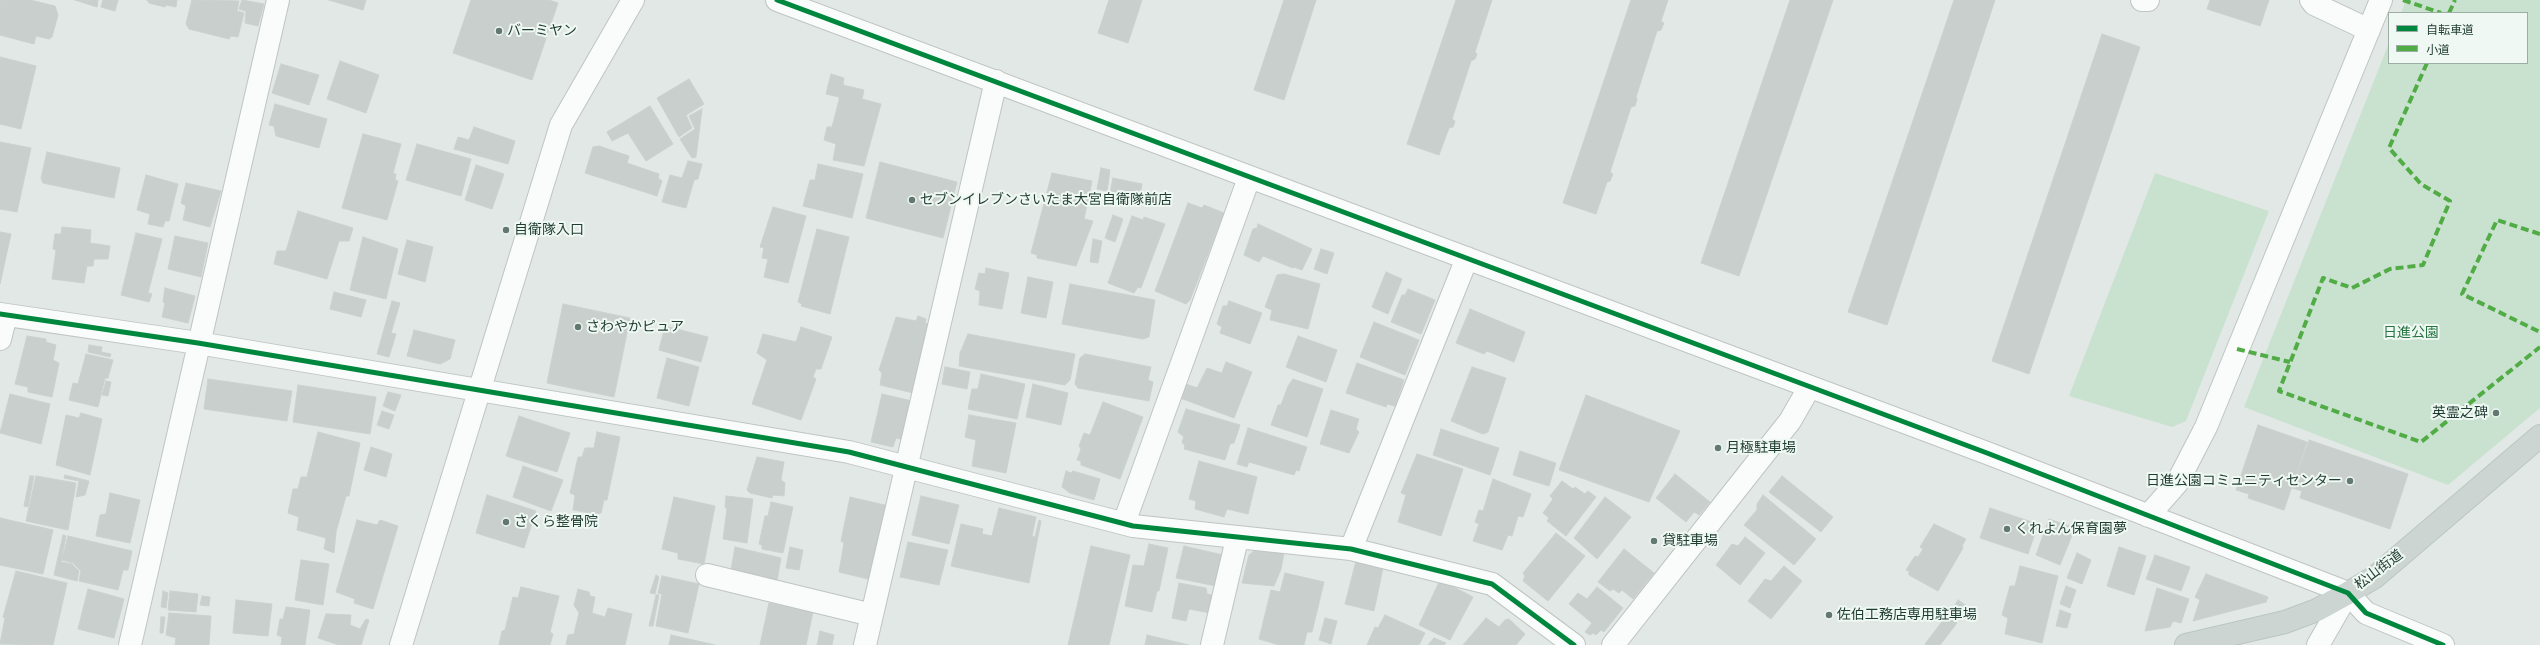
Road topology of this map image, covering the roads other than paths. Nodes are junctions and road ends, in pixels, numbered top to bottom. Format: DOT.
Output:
graph roads {
  1 [pos="278,0"];
  2 [pos="633,0"];
  3 [pos="777,0"];
  4 [pos="2142,0"];
  5 [pos="2148,0"];
  6 [pos="2311,0"];
  7 [pos="2381,0"];
  8 [pos="2369,30"];
  9 [pos="996,81"];
  10 [pos="1249,178"];
  11 [pos="1466,258"];
  12 [pos="3,314"];
  13 [pos="0,339"];
  14 [pos="198,343"];
  15 [pos="1809,388"];
  16 [pos="478,390"];
  17 [pos="2540,436"];
  18 [pos="907,468"];
  19 [pos="2148,516"];
  20 [pos="1124,523"];
  21 [pos="1237,539"];
  22 [pos="1351,549"];
  23 [pos="707,575"];
  24 [pos="2348,593"];
  25 [pos="872,615"];
  26 [pos="130,645"];
  27 [pos="401,645"];
  28 [pos="866,645"];
  29 [pos="1212,645"];
  30 [pos="1574,645"];
  31 [pos="1613,645"];
  32 [pos="2186,645"];
  33 [pos="2318,645"];
  34 [pos="2443,645"];
  1 -- 14 [label="street"];
  2 -- 16 [label="street"];
  3 -- 9 [label="street"];
  4 -- 5 [label="street"];
  6 -- 8 [label="street"];
  7 -- 8 [label="street"];
  8 -- 19 [label="street"];
  9 -- 10 [label="street"];
  9 -- 18 [label="street"];
  10 -- 11 [label="street"];
  10 -- 20 [label="street"];
  11 -- 15 [label="street"];
  11 -- 22 [label="street"];
  12 -- 13 [label="street"];
  12 -- 14 [label="street"];
  14 -- 16 [label="street"];
  14 -- 26 [label="street"];
  15 -- 19 [label="street"];
  15 -- 31 [label="street"];
  16 -- 18 [label="street"];
  16 -- 27 [label="street"];
  17 -- 24 [label="main road, 松山街道"];
  18 -- 20 [label="street"];
  18 -- 25 [label="street"];
  19 -- 24 [label="street"];
  20 -- 21 [label="street"];
  21 -- 22 [label="street"];
  21 -- 29 [label="street"];
  22 -- 30 [label="street"];
  23 -- 25 [label="street"];
  24 -- 32 [label="main road, 松山街道"];
  24 -- 33 [label="street"];
  24 -- 34 [label="street"];
  25 -- 28 [label="street"];
}
